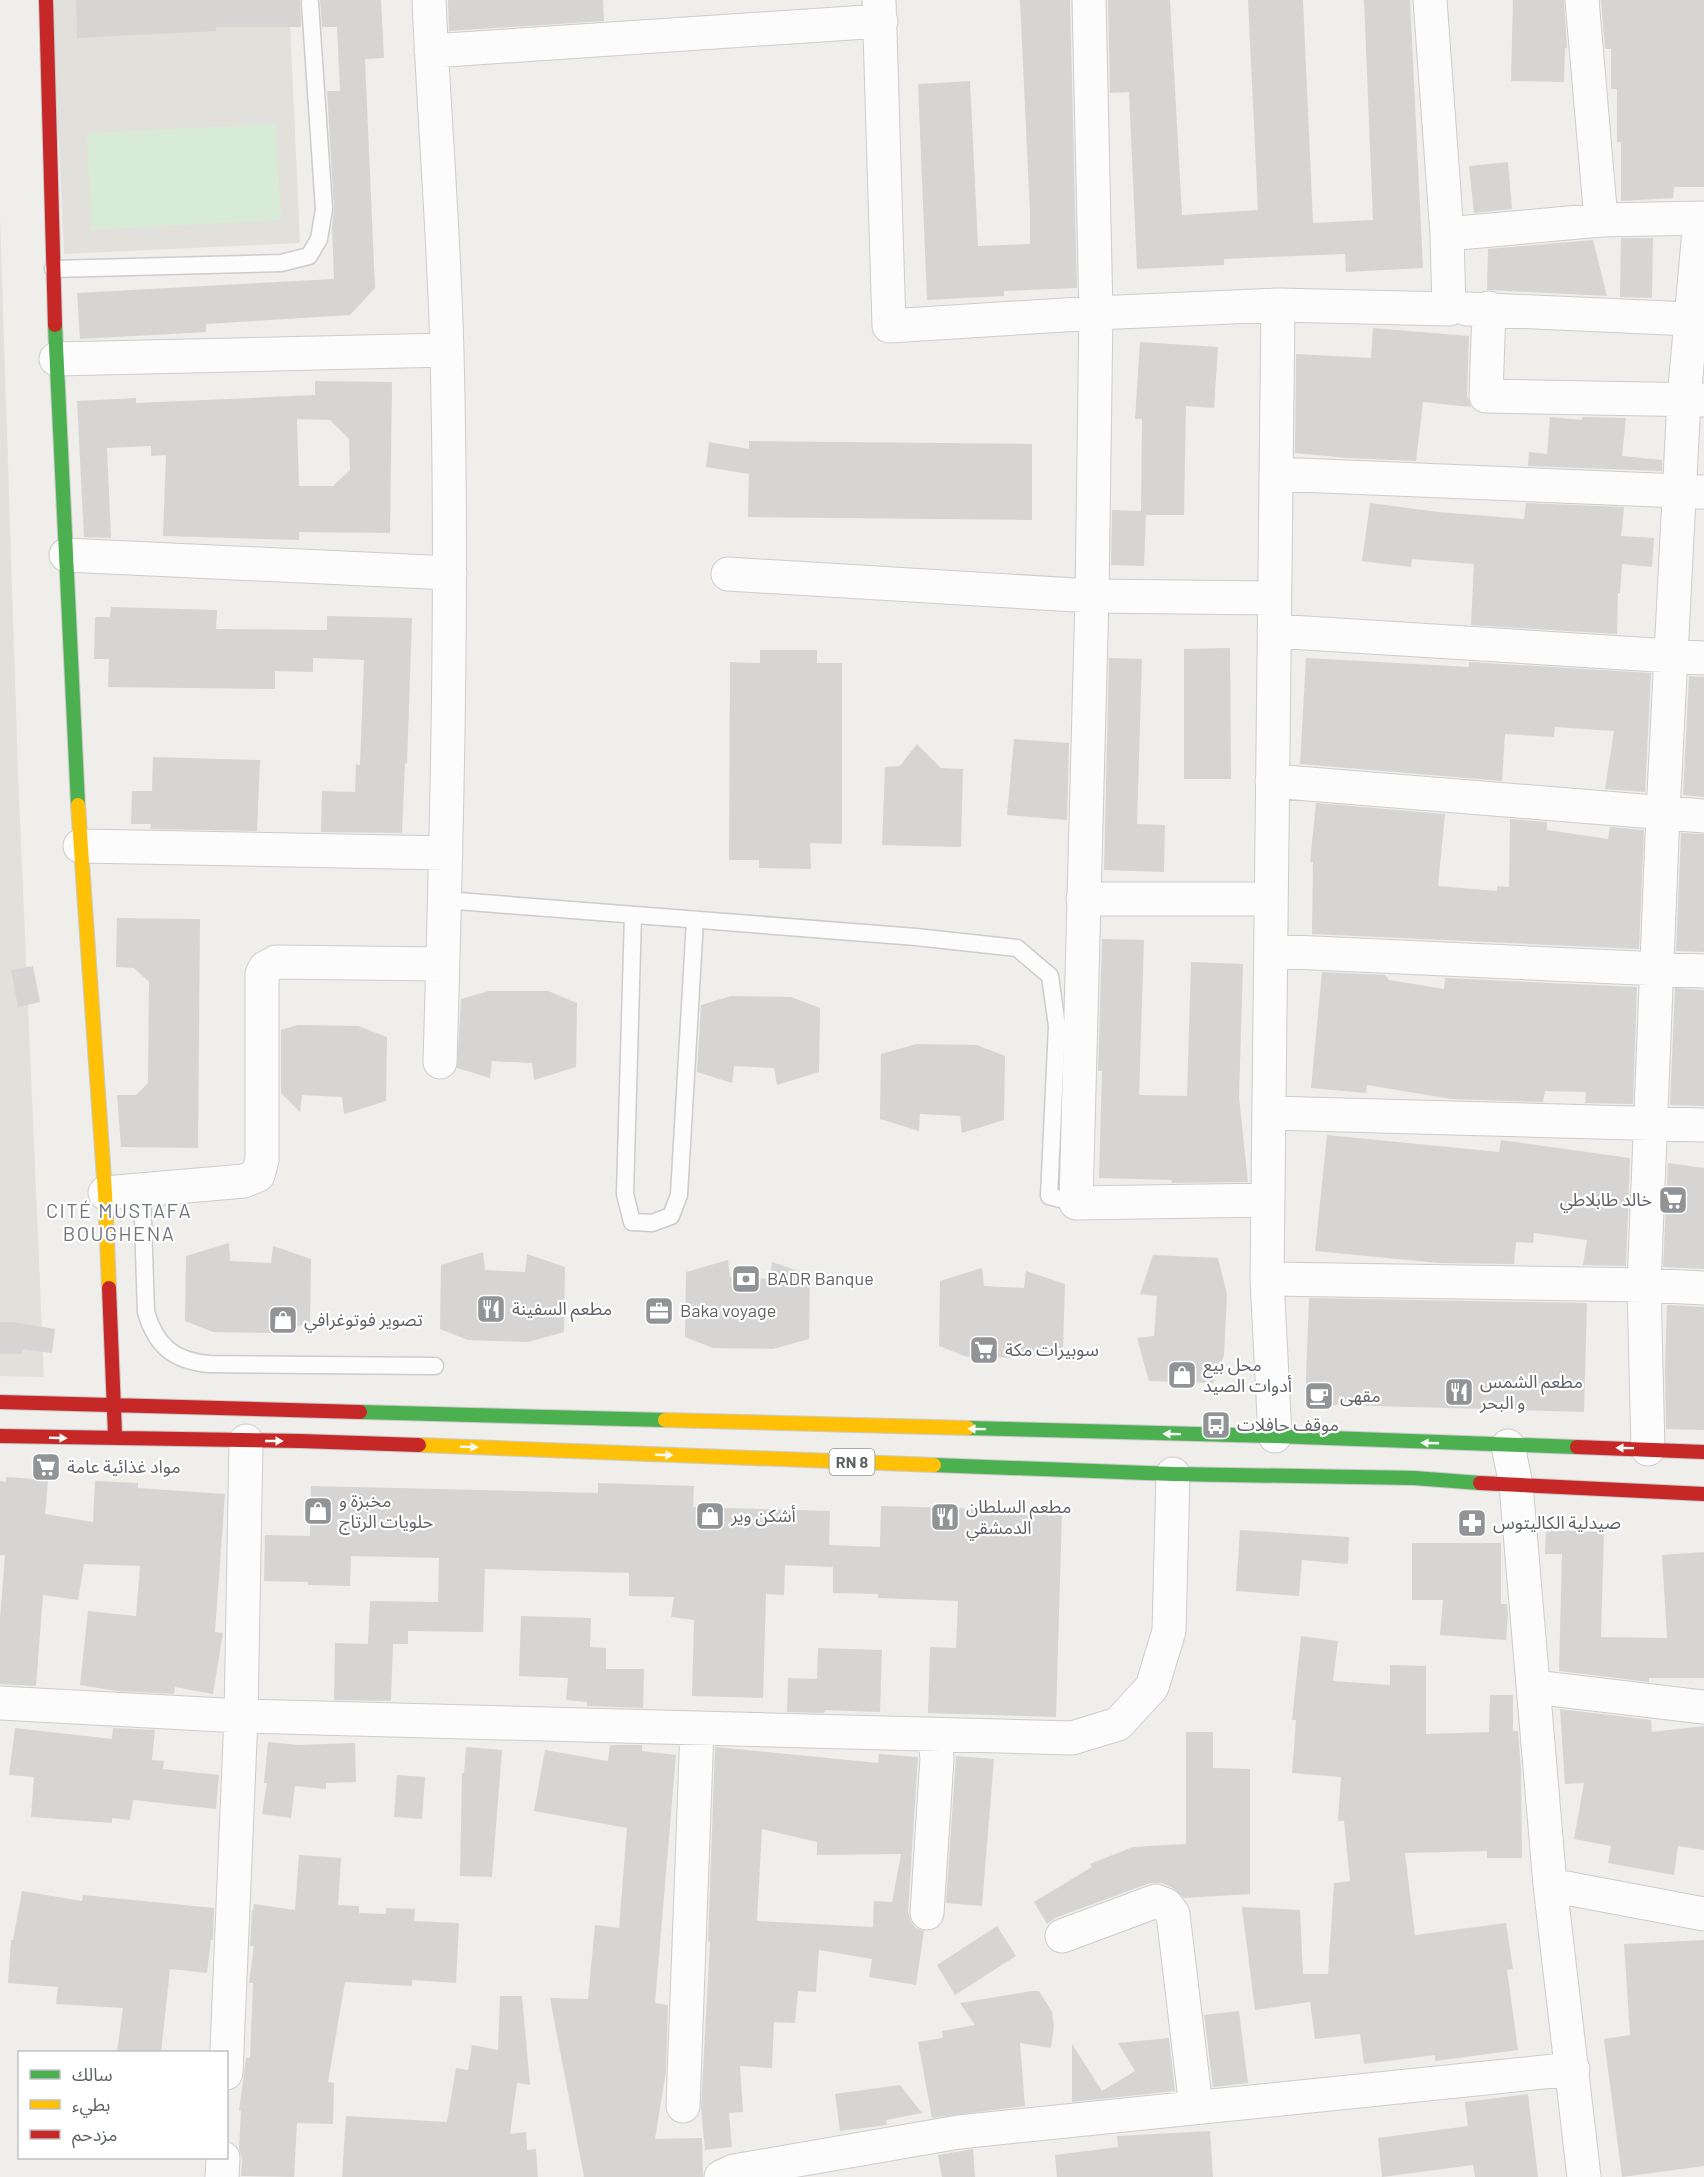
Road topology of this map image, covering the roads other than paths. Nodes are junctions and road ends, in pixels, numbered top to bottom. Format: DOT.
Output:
graph roads {
  1 [pos="46,0"];
  2 [pos="429,0"];
  3 [pos="1089,0"];
  4 [pos="1430,0"];
  5 [pos="1582,0"];
  6 [pos="310,3"];
  7 [pos="880,11"];
  8 [pos="431,51"];
  9 [pos="1702,218"];
  10 [pos="1602,220"];
  11 [pos="1447,234"];
  12 [pos="53,269"];
  13 [pos="1278,304"];
  14 [pos="1489,308"];
  15 [pos="1449,309"];
  16 [pos="1096,313"];
  17 [pos="1690,319"];
  18 [pos="447,350"];
  19 [pos="57,359"];
  20 [pos="1694,400"];
  21 [pos="1276,474"];
  22 [pos="1692,491"];
  23 [pos="66,555"];
  24 [pos="450,573"];
  25 [pos="728,574"];
  26 [pos="1092,596"];
  27 [pos="1274,598"];
  28 [pos="1274,631"];
  29 [pos="1671,657"];
  30 [pos="1704,658"];
  31 [pos="1272,781"];
  32 [pos="1663,813"];
  33 [pos="1704,816"];
  34 [pos="80,846"];
  35 [pos="446,854"];
  36 [pos="1083,899"];
  37 [pos="1271,899"];
  38 [pos="445,900"];
  39 [pos="633,915"];
  40 [pos="694,920"];
  41 [pos="1271,951"];
  42 [pos="443,964"];
  43 [pos="1658,968"];
  44 [pos="1704,971"];
  45 [pos="440,1062"];
  46 [pos="1269,1113"];
  47 [pos="1651,1123"];
  48 [pos="1704,1125"];
  49 [pos="142,1191"];
  50 [pos="105,1193"];
  51 [pos="1268,1200"];
  52 [pos="1076,1203"];
  53 [pos="1267,1278"];
  54 [pos="1644,1285"];
  55 [pos="1704,1288"];
  56 [pos="435,1366"];
  57 [pos="0,1402"];
  58 [pos="112,1404"];
  59 [pos="0,1436"];
  60 [pos="1275,1436"];
  61 [pos="115,1439"];
  62 [pos="246,1441"];
  63 [pos="1508,1446"];
  64 [pos="1647,1449"];
  65 [pos="1704,1452"];
  66 [pos="1173,1474"];
  67 [pos="1516,1485"];
  68 [pos="1704,1494"];
  69 [pos="1534,1687"];
  70 [pos="0,1703"];
  71 [pos="1704,1707"];
  72 [pos="241,1716"];
  73 [pos="697,1729"];
  74 [pos="934,1735"];
  75 [pos="1550,1885"];
  76 [pos="927,1912"];
  77 [pos="1704,1914"];
  78 [pos="1062,1936"];
  79 [pos="227,2051"];
  80 [pos="1573,2069"];
  81 [pos="683,2106"];
  82 [pos="1196,2107"];
  83 [pos="223,2159"];
  84 [pos="222,2177"];
  85 [pos="721,2177"];
  86 [pos="1584,2177"];
  1 -- 12 [label="main road"];
  2 -- 8 [label="street"];
  3 -- 16 [label="street"];
  4 -- 11 [label="street"];
  5 -- 10 [label="street"];
  6 -- 12 [label="lane"];
  7 -- 8 [label="street"];
  7 -- 16 [label="street"];
  8 -- 18 [label="street"];
  9 -- 10 [label="street"];
  9 -- 17 [label="street"];
  10 -- 11 [label="street"];
  11 -- 15 [label="street"];
  12 -- 19 [label="main road"];
  13 -- 15 [label="street"];
  13 -- 16 [label="street"];
  13 -- 21 [label="street"];
  14 -- 15 [label="street"];
  14 -- 17 [label="street"];
  14 -- 20 [label="street"];
  16 -- 26 [label="street"];
  17 -- 20 [label="street"];
  18 -- 19 [label="street"];
  18 -- 24 [label="street"];
  19 -- 23 [label="main road"];
  20 -- 22 [label="street"];
  21 -- 22 [label="street"];
  21 -- 27 [label="street"];
  22 -- 29 [label="street"];
  23 -- 24 [label="street"];
  23 -- 34 [label="main road"];
  24 -- 35 [label="street"];
  25 -- 26 [label="street"];
  26 -- 27 [label="street"];
  26 -- 36 [label="street"];
  27 -- 28 [label="street"];
  28 -- 29 [label="street"];
  28 -- 31 [label="street"];
  29 -- 30 [label="street"];
  29 -- 32 [label="street"];
  31 -- 32 [label="street"];
  31 -- 37 [label="street"];
  32 -- 33 [label="street"];
  32 -- 43 [label="street"];
  34 -- 35 [label="street"];
  34 -- 50 [label="main road"];
  35 -- 38 [label="street"];
  36 -- 37 [label="street"];
  36 -- 52 [label="street"];
  37 -- 41 [label="street"];
  38 -- 39 [label="lane"];
  38 -- 42 [label="street"];
  39 -- 40 [label="lane"];
  39 -- 40 [label="lane"];
  40 -- 52 [label="lane"];
  41 -- 43 [label="street"];
  41 -- 46 [label="street"];
  42 -- 45 [label="street"];
  42 -- 49 [label="street"];
  43 -- 44 [label="street"];
  43 -- 47 [label="street"];
  46 -- 47 [label="street"];
  46 -- 51 [label="street"];
  47 -- 48 [label="street"];
  47 -- 54 [label="street"];
  49 -- 50 [label="street"];
  49 -- 56 [label="lane"];
  50 -- 58 [label="main road"];
  51 -- 52 [label="street"];
  51 -- 53 [label="street"];
  53 -- 54 [label="street"];
  53 -- 60 [label="street"];
  54 -- 55 [label="street"];
  54 -- 64 [label="street"];
  57 -- 58 [label="main road, RN 8"];
  60 -- 58 [label="main road, RN 8, one-way"];
  58 -- 61 [label="main road"];
  59 -- 61 [label="main road, RN 8, one-way"];
  63 -- 60 [label="main road, RN 8, one-way"];
  61 -- 62 [label="main road, RN 8"];
  62 -- 66 [label="main road, RN 8, one-way"];
  62 -- 72 [label="street"];
  64 -- 63 [label="main road, RN 8, one-way"];
  63 -- 67 [label="street"];
  64 -- 65 [label="main road, RN 8"];
  66 -- 67 [label="main road, RN 8"];
  66 -- 74 [label="street"];
  67 -- 68 [label="main road, RN 8"];
  67 -- 69 [label="street"];
  69 -- 71 [label="street"];
  69 -- 75 [label="street"];
  70 -- 72 [label="street"];
  72 -- 73 [label="street"];
  72 -- 79 [label="street"];
  73 -- 74 [label="street"];
  73 -- 81 [label="street"];
  74 -- 76 [label="street"];
  75 -- 77 [label="street"];
  75 -- 80 [label="street"];
  78 -- 82 [label="street"];
  80 -- 82 [label="street"];
  80 -- 86 [label="street"];
  82 -- 85 [label="street"];
  83 -- 84 [label="street"];
}
